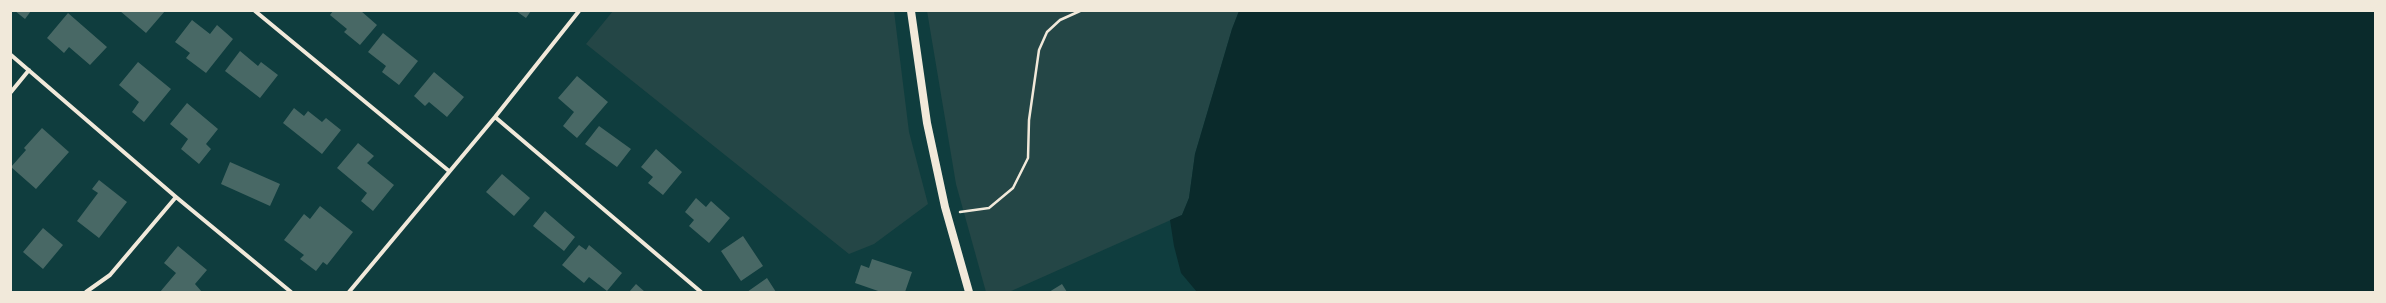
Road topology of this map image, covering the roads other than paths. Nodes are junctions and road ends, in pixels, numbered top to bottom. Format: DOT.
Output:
graph roads {
  1 [pos="255,11"];
  2 [pos="580,11"];
  3 [pos="911,11"];
  4 [pos="11,55"];
  5 [pos="29,70"];
  6 [pos="11,92"];
  7 [pos="495,118"];
  8 [pos="449,171"];
  9 [pos="176,198"];
  10 [pos="86,292"];
  11 [pos="291,292"];
  12 [pos="349,292"];
  13 [pos="701,292"];
  14 [pos="969,292"];
  1 -- 8 [label="street"];
  2 -- 7 [label="street"];
  3 -- 14 [label="main road"];
  4 -- 5 [label="street"];
  5 -- 6 [label="street"];
  5 -- 9 [label="street"];
  7 -- 8 [label="street"];
  7 -- 13 [label="street"];
  8 -- 12 [label="street"];
  9 -- 10 [label="street"];
  9 -- 11 [label="street"];
}
